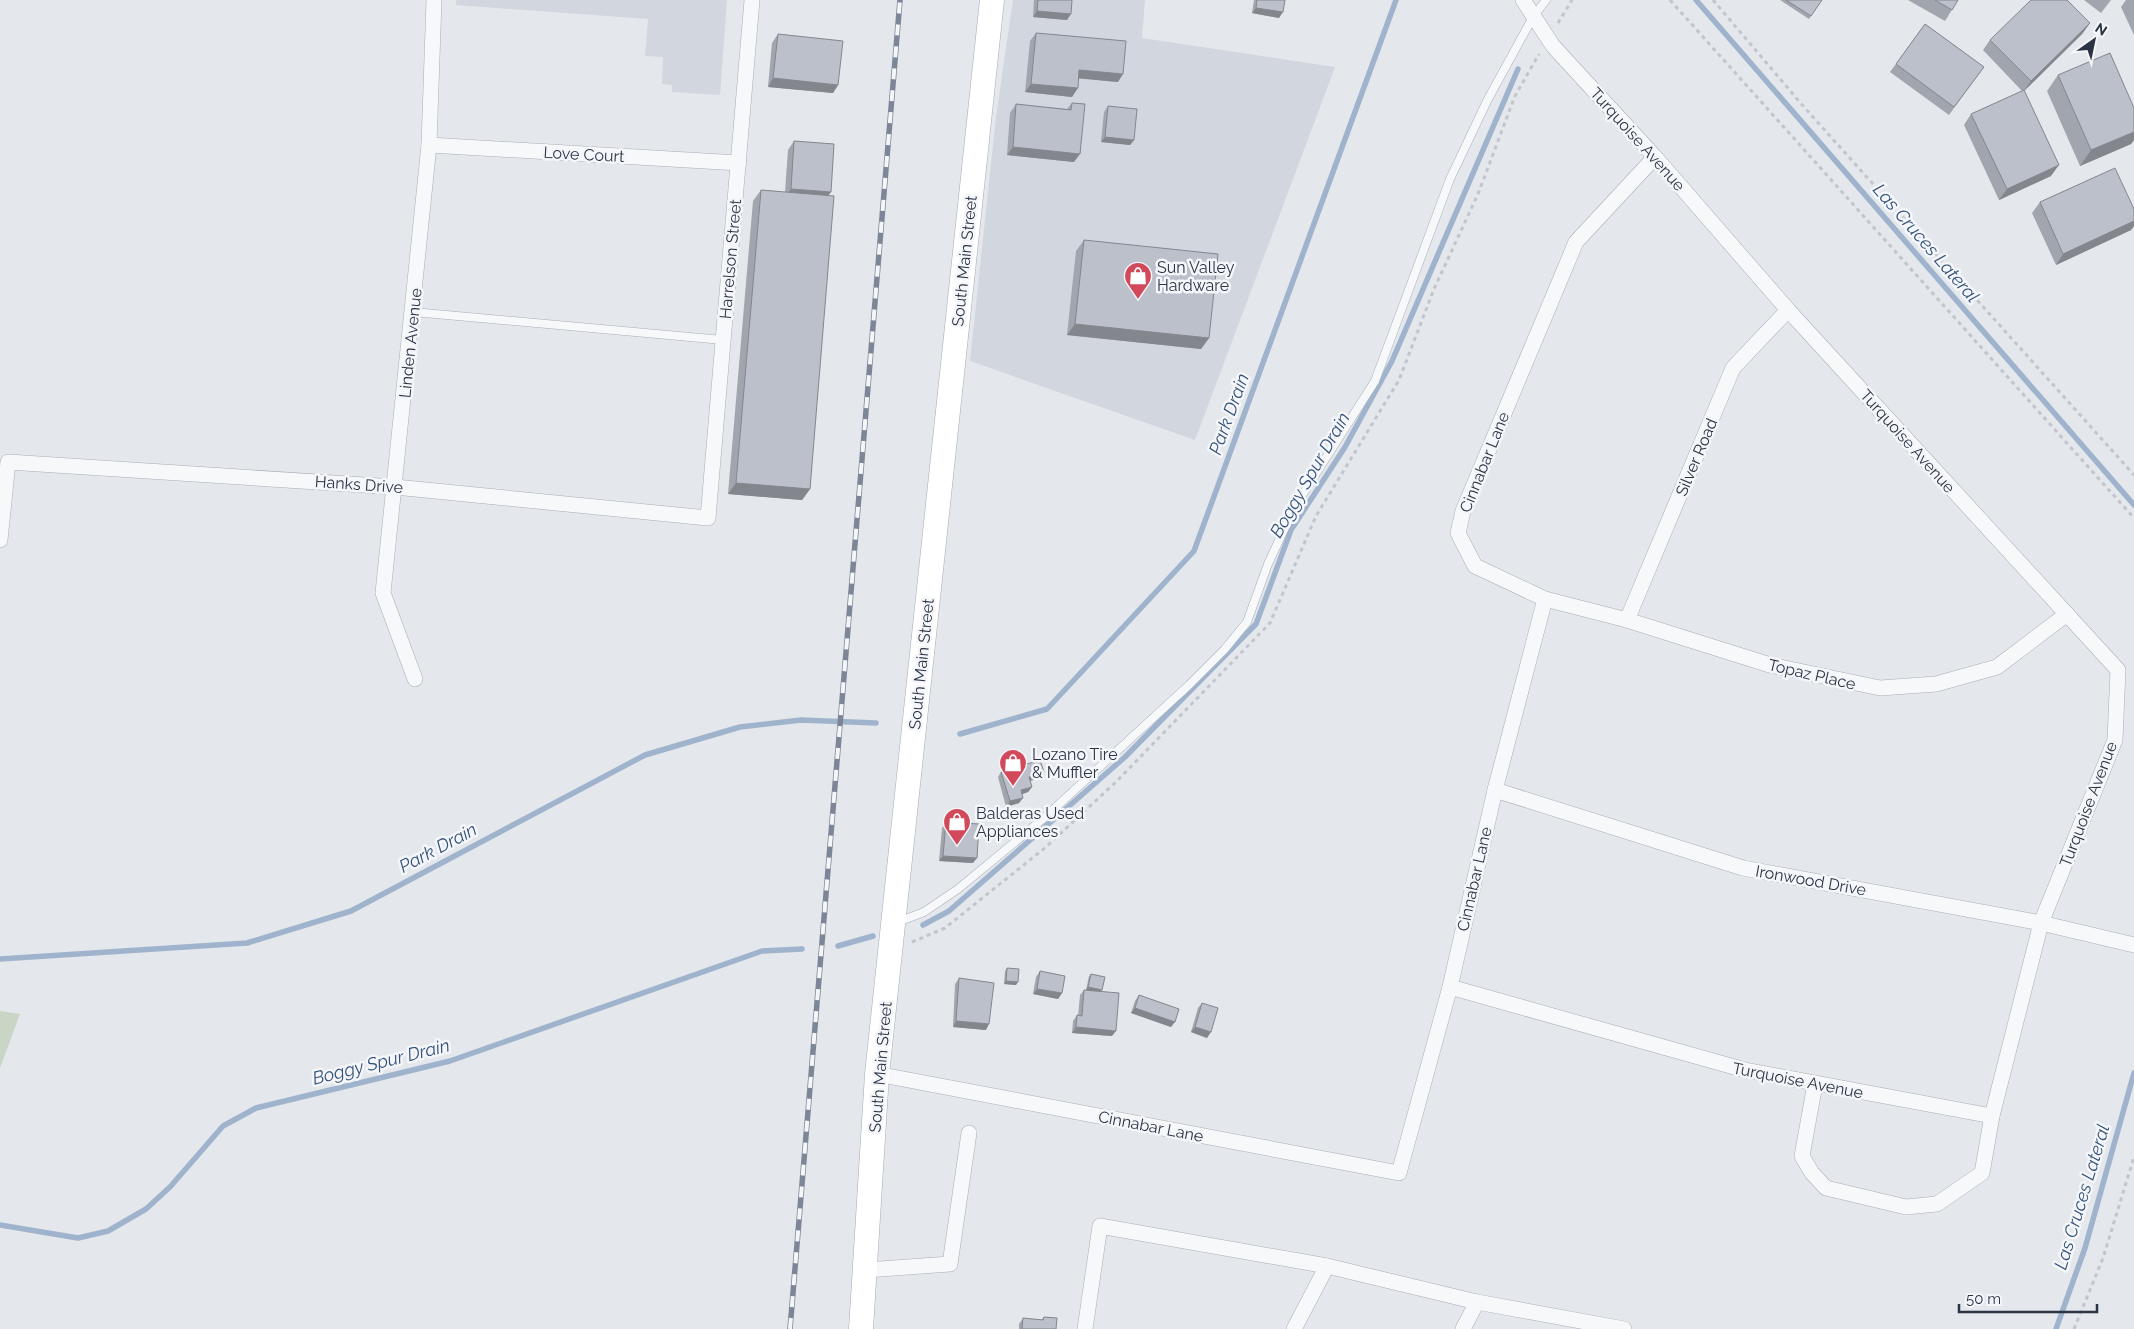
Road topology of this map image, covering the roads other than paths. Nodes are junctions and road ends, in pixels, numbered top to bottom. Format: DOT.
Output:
graph roads {
  1 [pos="434,0"];
  2 [pos="752,0"];
  3 [pos="992,0"];
  4 [pos="1523,0"];
  5 [pos="1546,0"];
  6 [pos="1533,17"];
  7 [pos="429,145"];
  8 [pos="1655,157"];
  9 [pos="739,162"];
  10 [pos="1788,310"];
  11 [pos="413,312"];
  12 [pos="723,340"];
  13 [pos="395,486"];
  14 [pos="708,518"];
  15 [pos="0,540"];
  16 [pos="1545,599"];
  17 [pos="2067,614"];
  18 [pos="1627,620"];
  19 [pos="415,679"];
  20 [pos="1495,790"];
  21 [pos="2041,923"];
  22 [pos="894,924"];
  23 [pos="2134,945"];
  24 [pos="1450,987"];
  25 [pos="877,1074"];
  26 [pos="1815,1084"];
  27 [pos="1992,1116"];
  28 [pos="969,1133"];
  29 [pos="1327,1266"];
  30 [pos="866,1270"];
  31 [pos="1477,1302"];
  32 [pos="1615,1328"];
  33 [pos="862,1329"];
  34 [pos="1085,1329"];
  35 [pos="1294,1329"];
  36 [pos="1463,1329"];
  1 -- 7 [label="street, Linden Avenue"];
  2 -- 9 [label="street, Harrelson Street"];
  3 -- 22 [label="main road, South Main Street"];
  4 -- 6 [label="street, Turquoise Avenue"];
  5 -- 6 [label="lane"];
  6 -- 8 [label="street, Turquoise Avenue"];
  6 -- 22 [label="lane"];
  7 -- 9 [label="street, Love Court"];
  7 -- 11 [label="street, Linden Avenue"];
  8 -- 10 [label="street, Turquoise Avenue"];
  8 -- 16 [label="street, Cinnabar Lane"];
  9 -- 12 [label="street, Harrelson Street"];
  10 -- 17 [label="street, Turquoise Avenue"];
  10 -- 18 [label="street, Silver Road"];
  11 -- 12 [label="lane"];
  11 -- 13 [label="street, Linden Avenue"];
  12 -- 14 [label="street, Harrelson Street"];
  13 -- 14 [label="street, Hanks Drive"];
  13 -- 15 [label="street, Hanks Drive"];
  13 -- 19 [label="street, Linden Avenue"];
  16 -- 18 [label="street, Topaz Place"];
  16 -- 20 [label="street, Cinnabar Lane"];
  17 -- 18 [label="street, Topaz Place"];
  17 -- 21 [label="street, Turquoise Avenue"];
  20 -- 21 [label="street, Ironwood Drive"];
  20 -- 24 [label="street, Cinnabar Lane"];
  21 -- 23 [label="street, Ironwood Drive"];
  21 -- 27 [label="street, Turquoise Avenue"];
  22 -- 25 [label="main road, South Main Street"];
  24 -- 25 [label="street, Cinnabar Lane"];
  24 -- 26 [label="street, Turquoise Avenue"];
  25 -- 30 [label="main road, South Main Street"];
  26 -- 27 [label="street, Turquoise Avenue"];
  26 -- 27 [label="street"];
  28 -- 30 [label="street"];
  29 -- 31 [label="street"];
  29 -- 34 [label="street"];
  29 -- 35 [label="street"];
  30 -- 33 [label="main road, South Main Street"];
  31 -- 32 [label="street"];
  31 -- 36 [label="street"];
}
